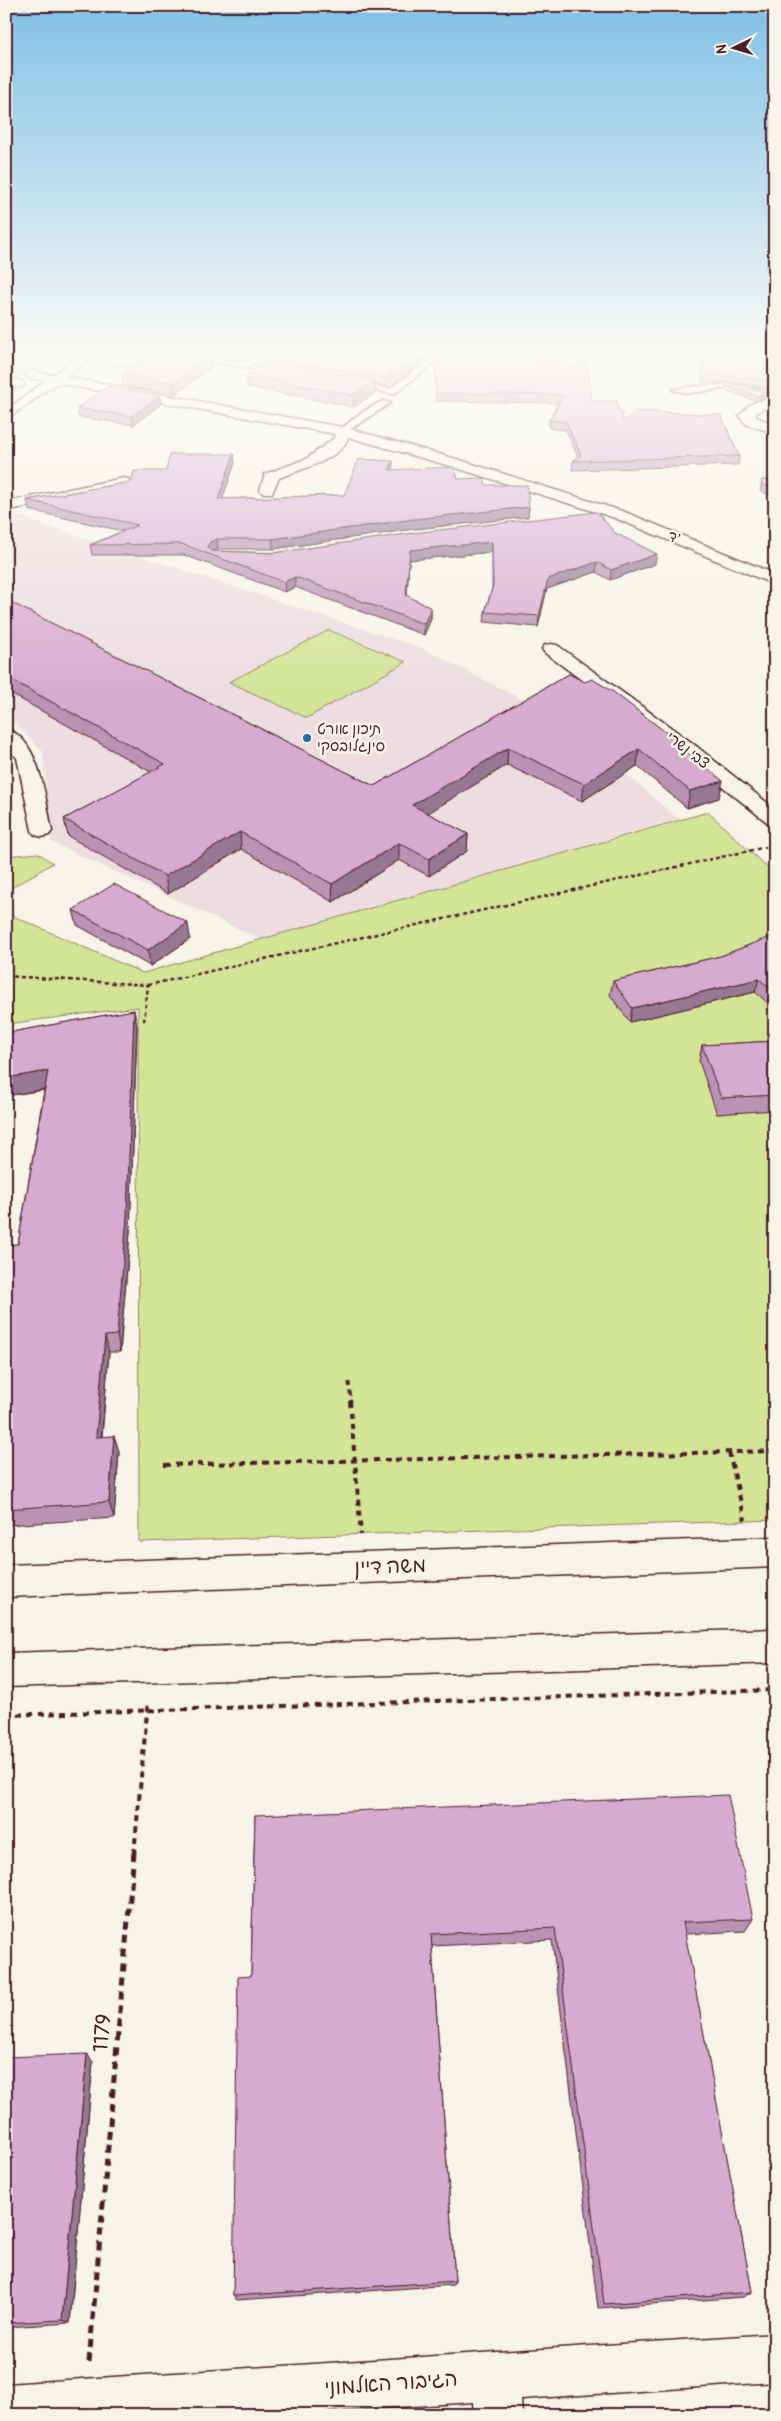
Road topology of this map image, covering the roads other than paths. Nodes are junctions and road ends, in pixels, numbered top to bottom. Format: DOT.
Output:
graph roads {
  1 [pos="302,466"];
  2 [pos="464,466"];
  3 [pos="123,482"];
  4 [pos="267,490"];
  5 [pos="6,507"];
  6 [pos="620,515"];
  7 [pos="580,518"];
  8 [pos="775,580"];
  9 [pos="551,649"];
  10 [pos="6,735"];
  11 [pos="775,820"];
  12 [pos="42,831"];
  13 [pos="775,1552"];
  14 [pos="6,1580"];
  15 [pos="775,1646"];
  16 [pos="6,1670"];
  17 [pos="775,2358"];
  18 [pos="497,2396"];
  19 [pos="6,2408"];
  1 -- 4 [label="street"];
  2 -- 6 [label="street, ד'"];
  3 -- 5 [label="street"];
  6 -- 7 [label="street"];
  6 -- 8 [label="street, ד'"];
  9 -- 11 [label="street, צבי נשרי"];
  10 -- 12 [label="street"];
  13 -- 14 [label="street, משה דיין"];
  15 -- 16 [label="street"];
  17 -- 18 [label="street, הגיבור האלמוני"];
  18 -- 19 [label="street, הגיבור האלמוני"];
}
